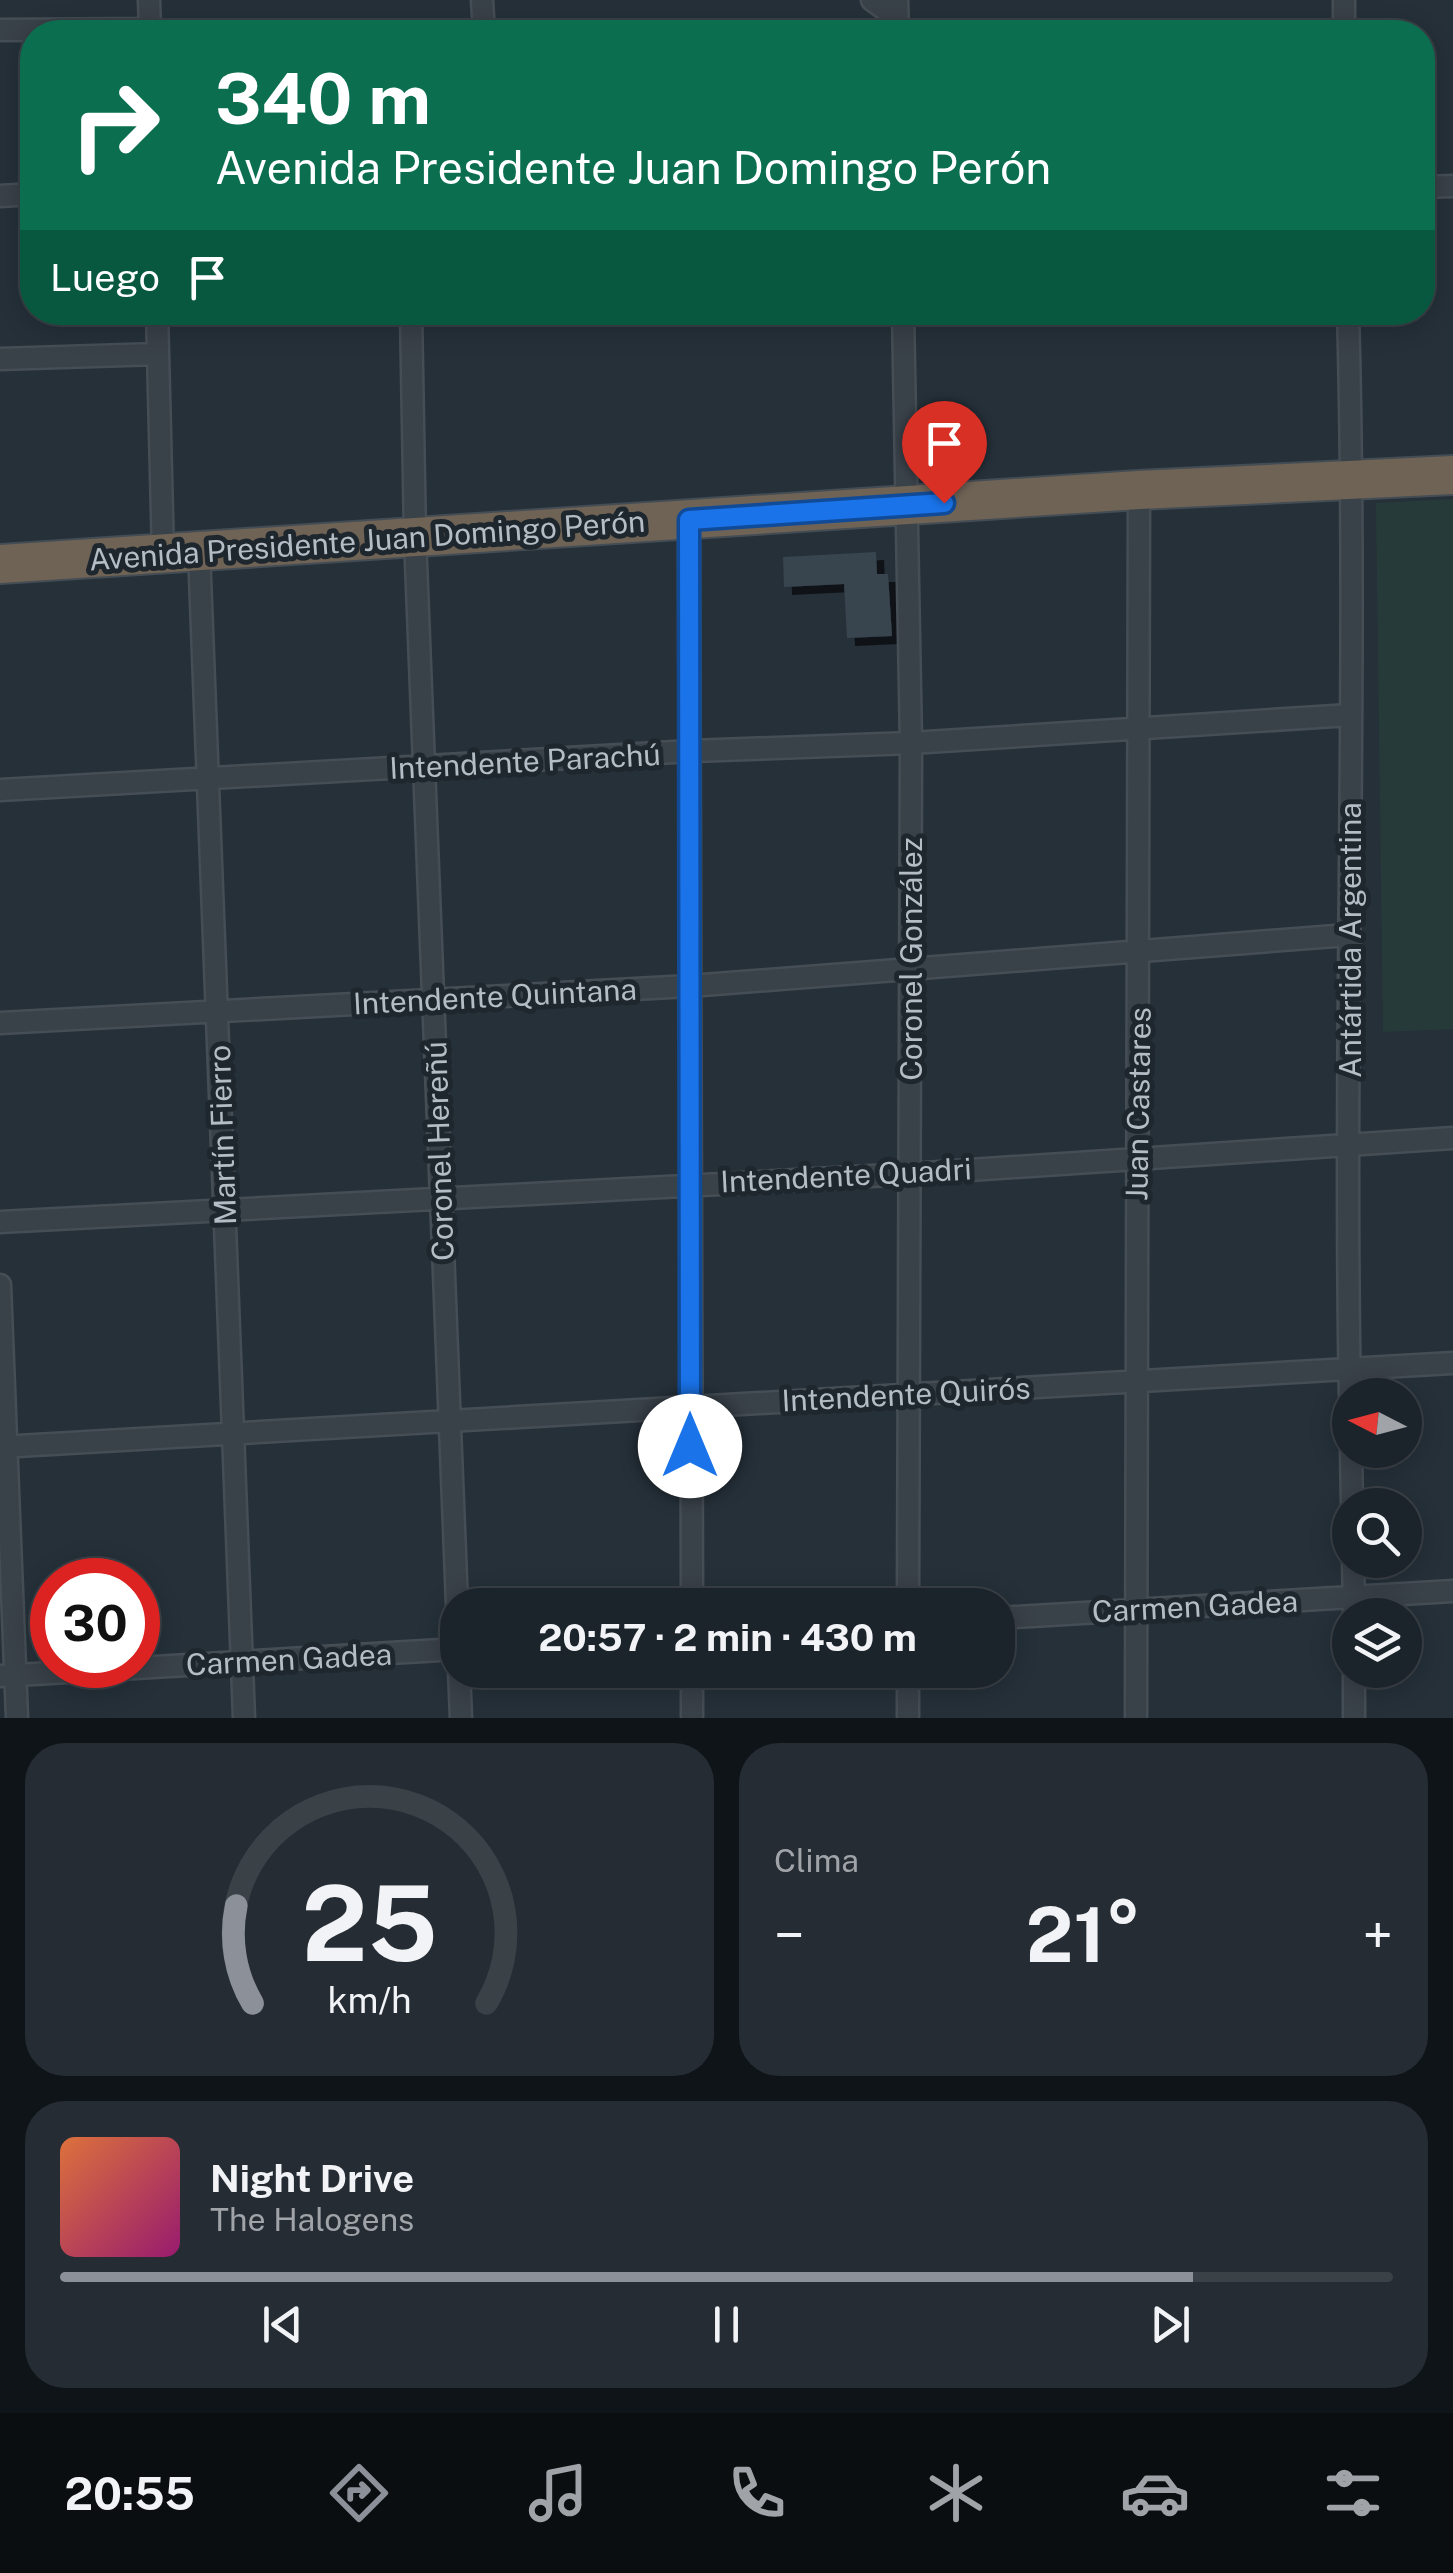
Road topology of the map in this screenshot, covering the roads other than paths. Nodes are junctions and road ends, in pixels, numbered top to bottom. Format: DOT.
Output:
graph roads {
  1 [pos="872,0"];
  2 [pos="897,17"];
  3 [pos="157,325"];
  4 [pos="411,325"];
  5 [pos="903,325"];
  6 [pos="1348,325"];
  7 [pos="158,354"];
  8 [pos="0,359"];
  9 [pos="1453,476"];
  10 [pos="1353,481"];
  11 [pos="1139,490"];
  12 [pos="905,506"];
  13 [pos="689,520"];
  14 [pos="414,537"];
  15 [pos="181,552"];
  16 [pos="0,564"];
  17 [pos="1350,714"];
  18 [pos="1139,726"];
  19 [pos="911,743"];
  20 [pos="692,751"];
  21 [pos="424,767"];
  22 [pos="208,779"];
  23 [pos="0,790"];
  24 [pos="1348,935"];
  25 [pos="1140,949"];
  26 [pos="911,968"];
  27 [pos="690,986"];
  28 [pos="433,1000"];
  29 [pos="217,1012"];
  30 [pos="0,1023"];
  31 [pos="1453,1138"];
  32 [pos="1350,1143"];
  33 [pos="1137,1156"];
  34 [pos="910,1174"];
  35 [pos="690,1184"];
  36 [pos="440,1198"];
  37 [pos="224,1210"];
  38 [pos="0,1222"];
  39 [pos="0,1284"];
  40 [pos="1453,1363"];
  41 [pos="1350,1369"];
  42 [pos="1350,1378"];
  43 [pos="1137,1381"];
  44 [pos="910,1394"];
  45 [pos="690,1407"];
  46 [pos="449,1421"];
  47 [pos="233,1433"];
  48 [pos="3,1447"];
  49 [pos="456,1588"];
  50 [pos="692,1588"];
  51 [pos="908,1588"];
  52 [pos="1453,1592"];
  53 [pos="1411,1598"];
  54 [pos="1332,1606"];
  55 [pos="1136,1609"];
  56 [pos="1015,1617"];
  57 [pos="440,1650"];
  58 [pos="242,1662"];
  59 [pos="8,1675"];
  60 [pos="460,1688"];
  61 [pos="692,1688"];
  62 [pos="908,1688"];
  63 [pos="1354,1688"];
  64 [pos="17,1718"];
  65 [pos="244,1718"];
  66 [pos="461,1718"];
  67 [pos="692,1718"];
  68 [pos="908,1718"];
  69 [pos="1136,1718"];
  70 [pos="1354,1718"];
  1 -- 2 [label="street"];
  3 -- 7 [label="street, Martín Fierro"];
  4 -- 14 [label="street, Coronel Hereñú"];
  5 -- 12 [label="street, Coronel González"];
  6 -- 10 [label="street, Antártida Argentina"];
  7 -- 8 [label="street"];
  7 -- 15 [label="street, Martín Fierro"];
  9 -- 10 [label="highway, Avenida Presidente Juan Domingo Perón"];
  10 -- 11 [label="highway, Avenida Presidente Juan Domingo Perón"];
  10 -- 17 [label="street, Antártida Argentina"];
  11 -- 12 [label="highway, Avenida Presidente Juan Domingo Perón"];
  11 -- 18 [label="street, Juan Castares"];
  12 -- 13 [label="highway, Avenida Presidente Juan Domingo Perón"];
  12 -- 19 [label="street, Coronel González"];
  13 -- 14 [label="highway, Avenida Presidente Juan Domingo Perón"];
  13 -- 20 [label="street"];
  14 -- 15 [label="highway, Avenida Presidente Juan Domingo Perón"];
  14 -- 21 [label="street, Coronel Hereñú"];
  15 -- 16 [label="highway, Avenida Presidente Juan Domingo Perón"];
  15 -- 22 [label="street, Martín Fierro"];
  17 -- 18 [label="street, Intendente Parachú"];
  17 -- 24 [label="street, Antártida Argentina"];
  18 -- 19 [label="street, Intendente Parachú"];
  18 -- 25 [label="street, Juan Castares"];
  19 -- 20 [label="street, Intendente Parachú"];
  19 -- 26 [label="street, Coronel González"];
  20 -- 21 [label="street, Intendente Parachú"];
  20 -- 27 [label="street"];
  21 -- 22 [label="street, Intendente Parachú"];
  21 -- 28 [label="street, Coronel Hereñú"];
  22 -- 23 [label="street, Intendente Parachú"];
  22 -- 29 [label="street, Martín Fierro"];
  24 -- 25 [label="street, Intendente Quintana"];
  24 -- 32 [label="street, Antártida Argentina"];
  25 -- 26 [label="street, Intendente Quintana"];
  25 -- 33 [label="street, Juan Castares"];
  26 -- 27 [label="street, Intendente Quintana"];
  26 -- 34 [label="street, Coronel González"];
  27 -- 28 [label="street, Intendente Quintana"];
  27 -- 35 [label="street"];
  28 -- 29 [label="street, Intendente Quintana"];
  28 -- 36 [label="street, Coronel Hereñú"];
  29 -- 30 [label="street, Intendente Quintana"];
  29 -- 37 [label="street, Martín Fierro"];
  31 -- 32 [label="street, Intendente Quadri"];
  32 -- 33 [label="street, Intendente Quadri"];
  32 -- 41 [label="street, Antártida Argentina"];
  33 -- 34 [label="street, Intendente Quadri"];
  33 -- 43 [label="street, Juan Castares"];
  34 -- 35 [label="street, Intendente Quadri"];
  34 -- 44 [label="street, Coronel González"];
  35 -- 36 [label="street, Intendente Quadri"];
  35 -- 45 [label="street"];
  36 -- 37 [label="street, Intendente Quadri"];
  36 -- 46 [label="street, Coronel Hereñú"];
  37 -- 38 [label="street, Intendente Quadri"];
  37 -- 47 [label="street, Martín Fierro"];
  39 -- 48 [label="street"];
  40 -- 41 [label="street, Intendente Quirós"];
  41 -- 42 [label="street, Antártida Argentina"];
  41 -- 43 [label="street, Intendente Quirós"];
  43 -- 44 [label="street, Intendente Quirós"];
  43 -- 55 [label="street, Juan Castares"];
  44 -- 45 [label="street, Intendente Quirós"];
  44 -- 51 [label="street, Coronel González"];
  45 -- 46 [label="street, Intendente Quirós"];
  45 -- 50 [label="street"];
  46 -- 47 [label="street, Intendente Quirós"];
  46 -- 49 [label="street, Coronel Hereñú"];
  47 -- 48 [label="street, Intendente Quirós"];
  47 -- 58 [label="street, Martín Fierro"];
  48 -- 59 [label="street"];
  52 -- 53 [label="street, Carmen Gadea"];
  54 -- 55 [label="street, Carmen Gadea"];
  55 -- 56 [label="street, Carmen Gadea"];
  55 -- 69 [label="street, Juan Castares"];
  57 -- 58 [label="street, Carmen Gadea"];
  58 -- 59 [label="street, Carmen Gadea"];
  58 -- 65 [label="street, Martín Fierro"];
  59 -- 64 [label="street"];
  60 -- 66 [label="street"];
  61 -- 67 [label="street"];
  62 -- 68 [label="street"];
  63 -- 70 [label="street"];
}
